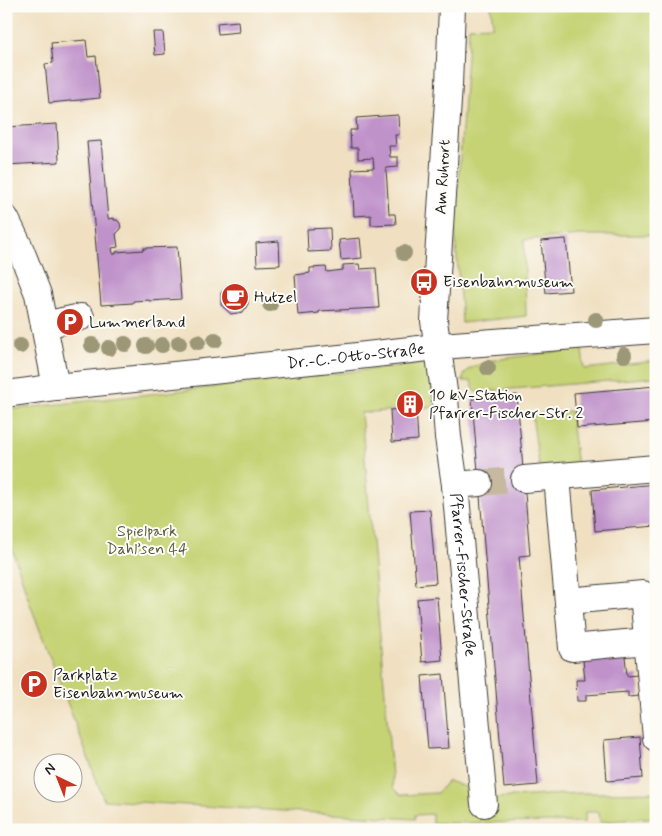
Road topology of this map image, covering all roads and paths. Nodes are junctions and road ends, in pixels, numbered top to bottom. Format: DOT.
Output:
graph roads {
  1 [pos="452,6"];
  2 [pos="6,219"];
  3 [pos="81,318"];
  4 [pos="44,325"];
  5 [pos="656,330"];
  6 [pos="438,346"];
  7 [pos="56,387"];
  8 [pos="6,394"];
  9 [pos="656,468"];
  10 [pos="557,477"];
  11 [pos="524,479"];
  12 [pos="568,601"];
  13 [pos="647,640"];
  14 [pos="656,738"];
  15 [pos="484,804"];
  1 -- 6 [label="street, Am Ruhrort"];
  2 -- 4 [label="street"];
  3 -- 4 [label="street"];
  4 -- 7 [label="street"];
  5 -- 6 [label="street, Dr.-C.-Otto-Straße"];
  6 -- 7 [label="street, Dr.-C.-Otto-Straße"];
  6 -- 15 [label="street, Pfarrer-Fischer-Straße"];
  7 -- 8 [label="street, Dr.-C.-Otto-Straße"];
  9 -- 10 [label="street"];
  10 -- 11 [label="street"];
  10 -- 12 [label="street"];
  12 -- 13 [label="street"];
  12 -- 13 [label="street"];
  13 -- 14 [label="street"];
}
